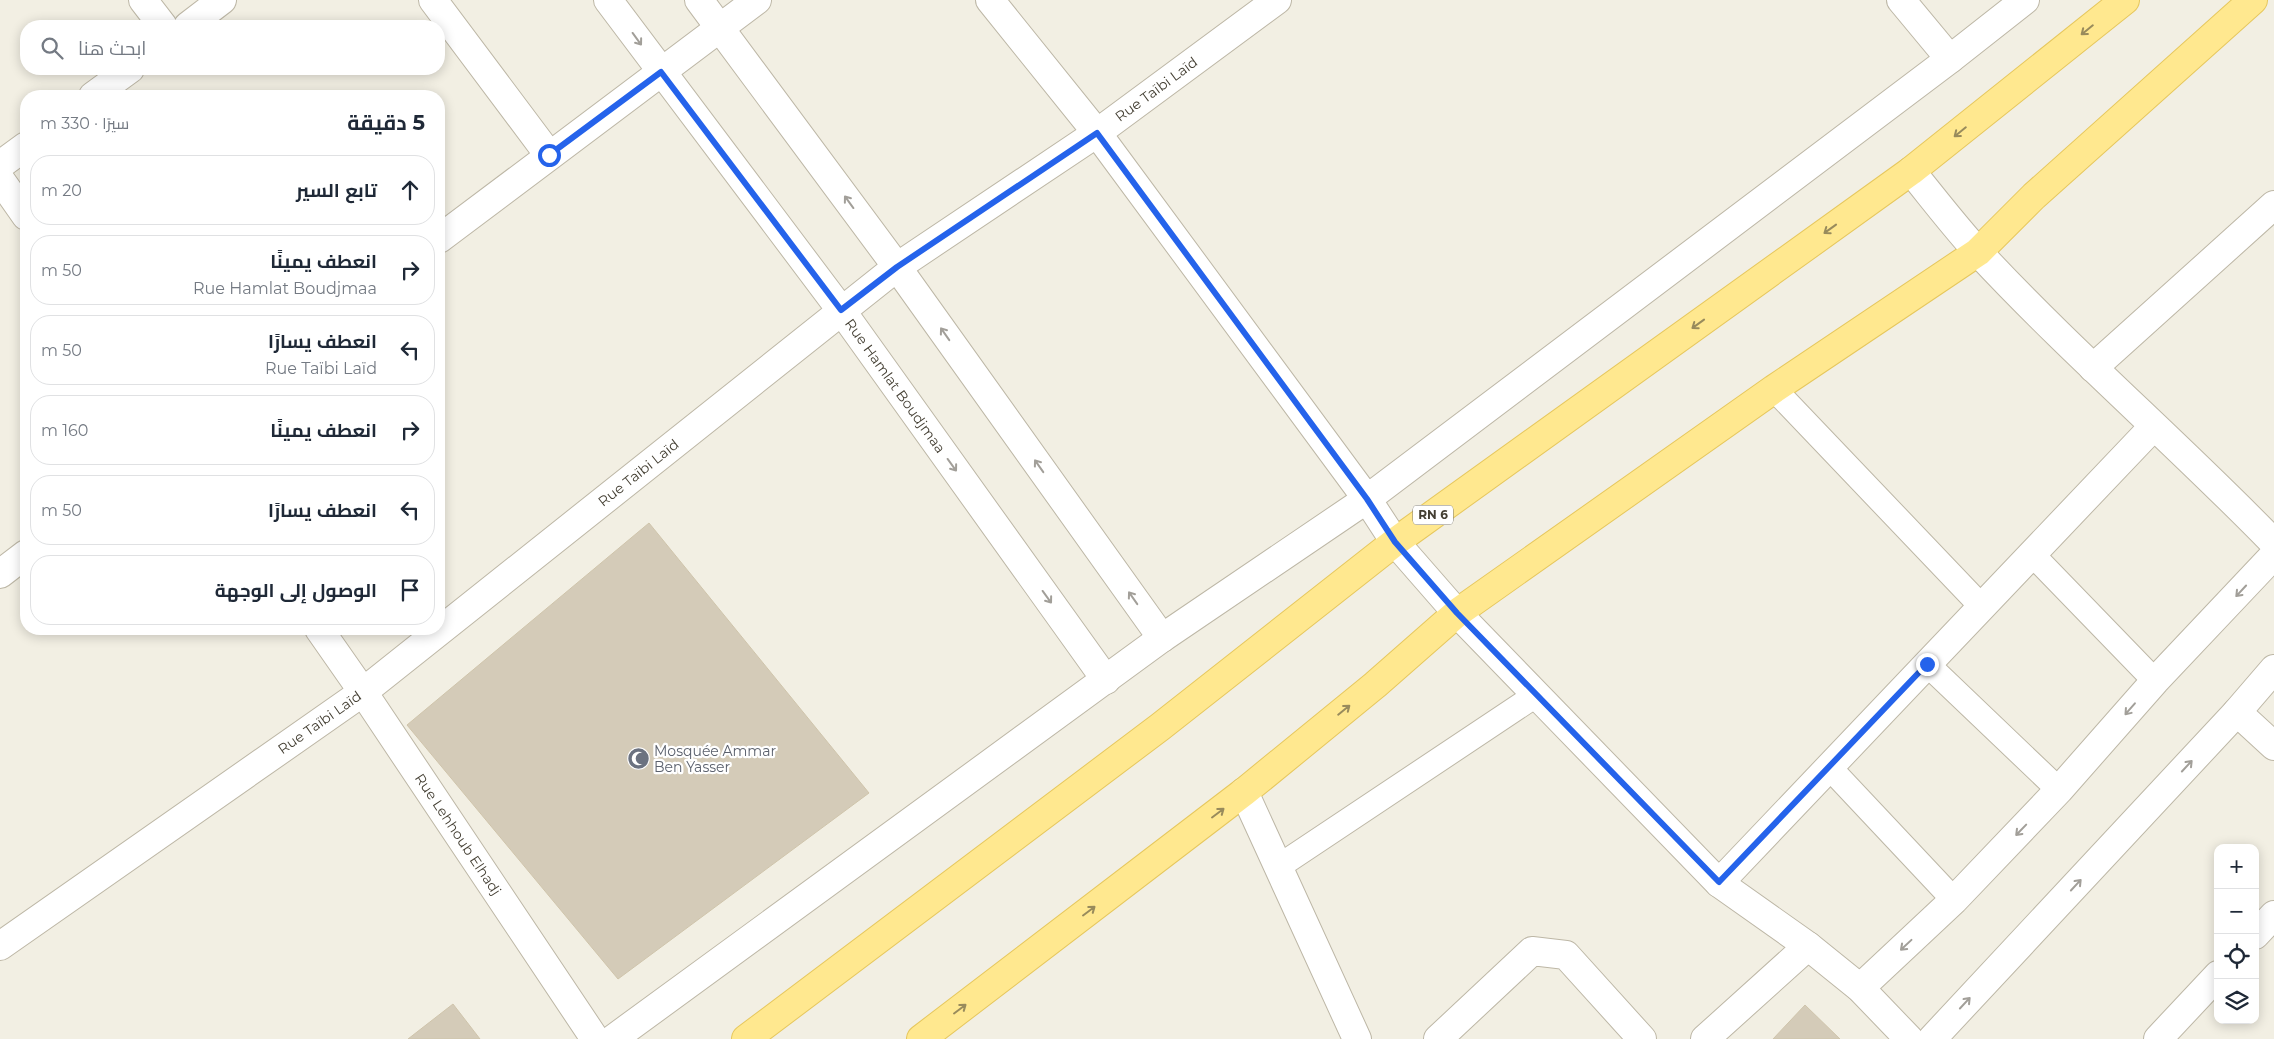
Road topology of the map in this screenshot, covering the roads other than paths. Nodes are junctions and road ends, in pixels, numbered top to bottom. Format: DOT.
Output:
graph roads {
  1 [pos="143,0"];
  2 [pos="222,0"];
  3 [pos="433,0"];
  4 [pos="608,0"];
  5 [pos="699,0"];
  6 [pos="757,0"];
  7 [pos="990,0"];
  8 [pos="1277,0"];
  9 [pos="1901,0"];
  10 [pos="2025,0"];
  11 [pos="2125,0"];
  12 [pos="2253,0"];
  13 [pos="158,20"];
  14 [pos="196,20"];
  15 [pos="719,26"];
  16 [pos="1950,59"];
  17 [pos="661,72"];
  18 [pos="122,75"];
  19 [pos="101,90"];
  20 [pos="1097,133"];
  21 [pos="20,150"];
  22 [pos="549,155"];
  23 [pos="0,165"];
  24 [pos="1911,171"];
  25 [pos="0,179"];
  26 [pos="2274,205"];
  27 [pos="20,207"];
  28 [pos="445,234"];
  29 [pos="1978,252"];
  30 [pos="897,267"];
  31 [pos="841,310"];
  32 [pos="2093,368"];
  33 [pos="1774,389"];
  34 [pos="2153,427"];
  35 [pos="1367,499"];
  36 [pos="1395,542"];
  37 [pos="2274,543"];
  38 [pos="2032,554"];
  39 [pos="2274,555"];
  40 [pos="20,559"];
  41 [pos="0,574"];
  42 [pos="1982,607"];
  43 [pos="1457,613"];
  44 [pos="445,626"];
  45 [pos="323,635"];
  46 [pos="434,635"];
  47 [pos="1162,638"];
  48 [pos="1927,664"];
  49 [pos="2274,670"];
  50 [pos="1106,680"];
  51 [pos="2155,681"];
  52 [pos="363,692"];
  53 [pos="1536,695"];
  54 [pos="2238,712"];
  55 [pos="2274,746"];
  56 [pos="1830,766"];
  57 [pos="2059,790"];
  58 [pos="1244,792"];
  59 [pos="1278,867"];
  60 [pos="1719,882"];
  61 [pos="1954,900"];
  62 [pos="2274,915"];
  63 [pos="2256,934"];
  64 [pos="0,946"];
  65 [pos="1808,946"];
  66 [pos="2214,979"];
  67 [pos="1860,988"];
  68 [pos="595,1039"];
  69 [pos="613,1039"];
  70 [pos="746,1039"];
  71 [pos="921,1039"];
  72 [pos="1357,1039"];
  73 [pos="1438,1039"];
  74 [pos="1642,1039"];
  75 [pos="1705,1039"];
  76 [pos="1909,1039"];
  77 [pos="1932,1039"];
  78 [pos="2158,1039"];
  1 -- 13 [label="street"];
  2 -- 14 [label="street"];
  3 -- 22 [label="street"];
  4 -- 17 [label="street, Rue Hamlat Boudjmaa, one-way"];
  5 -- 15 [label="street"];
  6 -- 15 [label="street"];
  7 -- 20 [label="street"];
  8 -- 20 [label="street, Rue Taïbi Laïd"];
  9 -- 16 [label="street"];
  10 -- 16 [label="street"];
  11 -- 24 [label="main road, RN 6, one-way"];
  12 -- 29 [label="main road"];
  15 -- 17 [label="street"];
  30 -- 15 [label="street, one-way"];
  16 -- 35 [label="street"];
  17 -- 22 [label="street"];
  17 -- 31 [label="street, Rue Hamlat Boudjmaa"];
  18 -- 19 [label="street"];
  20 -- 30 [label="street, Rue Taïbi Laïd"];
  20 -- 35 [label="street"];
  21 -- 23 [label="street"];
  22 -- 28 [label="street"];
  24 -- 29 [label="street"];
  24 -- 36 [label="main road, RN 6, one-way"];
  25 -- 27 [label="street"];
  26 -- 32 [label="street"];
  29 -- 32 [label="street"];
  29 -- 33 [label="main road"];
  30 -- 31 [label="street, Rue Taïbi Laïd"];
  47 -- 30 [label="street, one-way"];
  31 -- 44 [label="street, Rue Taïbi Laïd"];
  31 -- 50 [label="street, Rue Hamlat Boudjmaa, one-way"];
  32 -- 34 [label="street"];
  33 -- 42 [label="lane"];
  33 -- 43 [label="main road"];
  34 -- 37 [label="street"];
  34 -- 38 [label="street"];
  35 -- 36 [label="street"];
  35 -- 47 [label="street"];
  36 -- 43 [label="street"];
  36 -- 70 [label="main road, RN 6"];
  38 -- 42 [label="street"];
  38 -- 51 [label="lane"];
  39 -- 51 [label="street, one-way"];
  40 -- 41 [label="street"];
  42 -- 48 [label="street"];
  43 -- 53 [label="street"];
  58 -- 43 [label="main road, one-way"];
  45 -- 52 [label="street, Rue Lehhoub Elhadj"];
  46 -- 52 [label="street, Rue Taïbi Laïd"];
  47 -- 50 [label="street"];
  48 -- 56 [label="street"];
  48 -- 57 [label="lane"];
  49 -- 54 [label="street"];
  50 -- 69 [label="street"];
  51 -- 57 [label="street, one-way"];
  52 -- 64 [label="street, Rue Taïbi Laïd"];
  52 -- 68 [label="street, Rue Lehhoub Elhadj"];
  53 -- 59 [label="lane"];
  53 -- 60 [label="street"];
  54 -- 55 [label="street"];
  77 -- 54 [label="street, one-way"];
  56 -- 60 [label="street"];
  56 -- 61 [label="lane"];
  57 -- 61 [label="street, one-way"];
  58 -- 59 [label="street"];
  71 -- 58 [label="main road, one-way"];
  59 -- 72 [label="street"];
  60 -- 65 [label="street"];
  61 -- 67 [label="street, one-way"];
  62 -- 63 [label="street"];
  65 -- 67 [label="street"];
  65 -- 75 [label="street"];
  66 -- 78 [label="street"];
  67 -- 76 [label="street"];
  73 -- 74 [label="street"];
}
